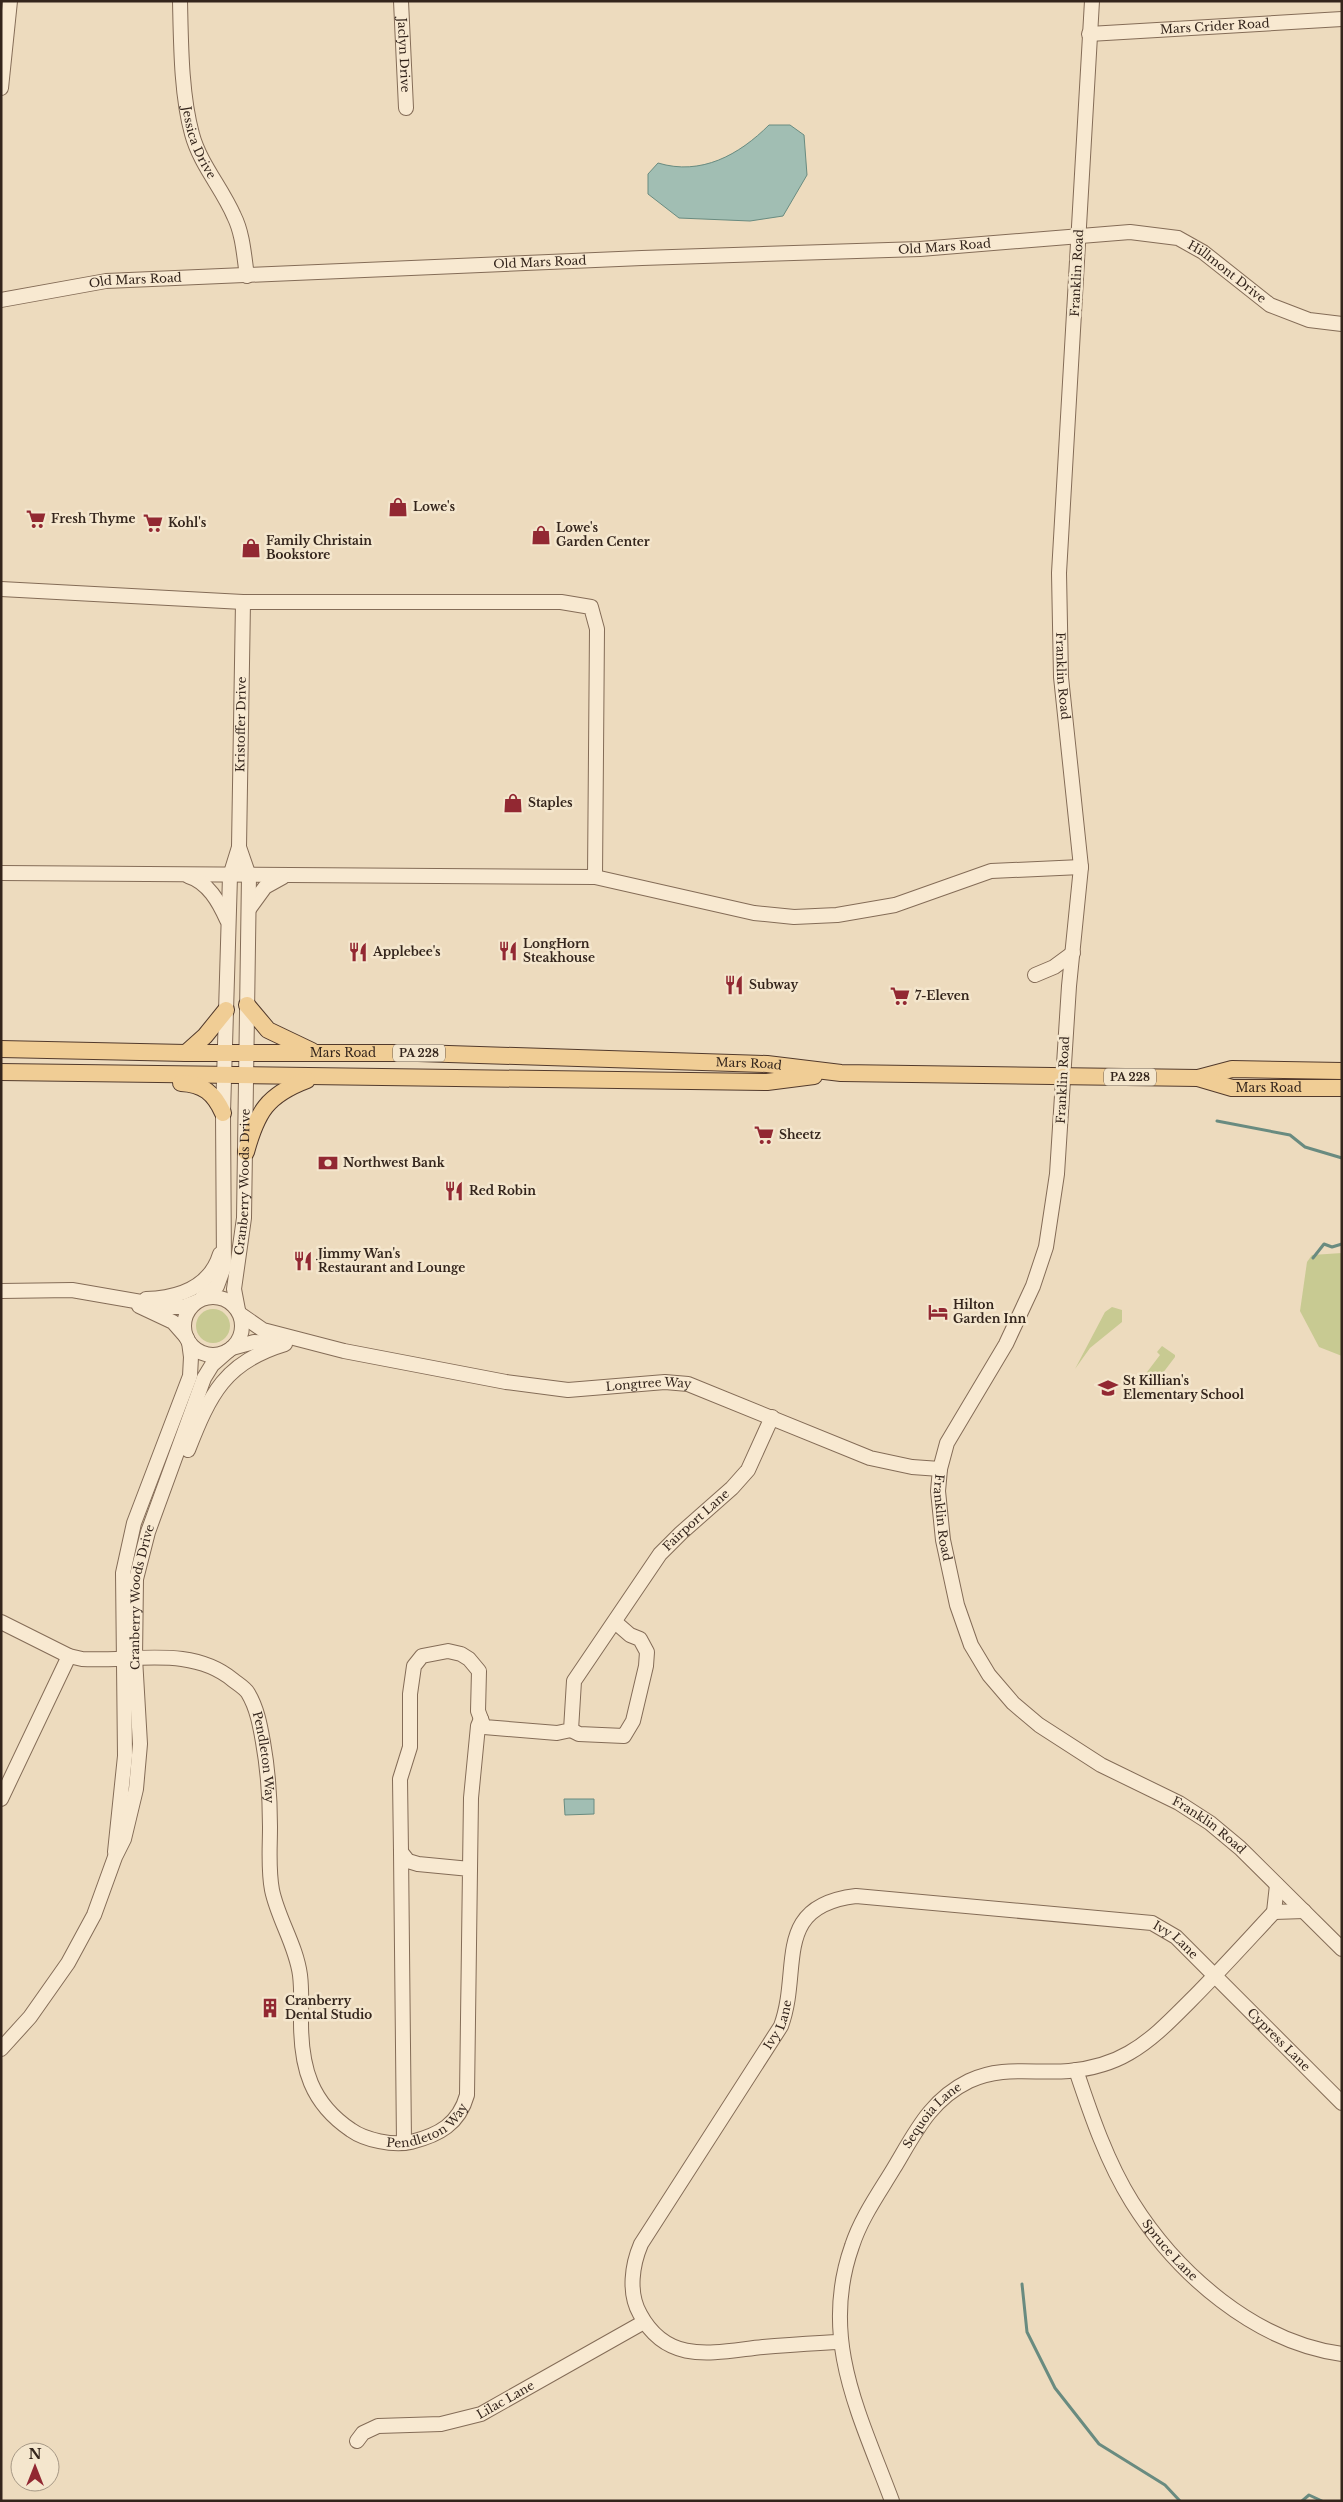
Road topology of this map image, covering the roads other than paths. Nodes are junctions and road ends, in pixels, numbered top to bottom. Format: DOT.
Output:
graph roads {
  1 [pos="10,1"];
  2 [pos="180,1"];
  3 [pos="401,1"];
  4 [pos="1092,1"];
  5 [pos="1342,19"];
  6 [pos="1089,34"];
  7 [pos="1,88"];
  8 [pos="406,108"];
  9 [pos="1079,236"];
  10 [pos="247,276"];
  11 [pos="1,300"];
  12 [pos="1342,324"];
  13 [pos="1,589"];
  14 [pos="243,602"];
  15 [pos="239,847"];
  16 [pos="1081,868"];
  17 [pos="1,873"];
  18 [pos="185,875"];
  19 [pos="230,876"];
  20 [pos="249,876"];
  21 [pos="286,877"];
  22 [pos="595,877"];
  23 [pos="248,910"];
  24 [pos="228,925"];
  25 [pos="1072,953"];
  26 [pos="1069,980"];
  27 [pos="247,1005"];
  28 [pos="226,1010"];
  29 [pos="1,1049"];
  30 [pos="186,1053"];
  31 [pos="225,1053"];
  32 [pos="246,1053"];
  33 [pos="316,1053"];
  34 [pos="1342,1071"];
  35 [pos="1,1072"];
  36 [pos="40,1072"];
  37 [pos="836,1073"];
  38 [pos="225,1076"];
  39 [pos="246,1077"];
  40 [pos="314,1077"];
  41 [pos="1062,1077"];
  42 [pos="1198,1078"];
  43 [pos="1342,1088"];
  44 [pos="223,1113"];
  45 [pos="246,1152"];
  46 [pos="222,1244"];
  47 [pos="1,1291"];
  48 [pos="122,1299"];
  49 [pos="199,1300"];
  50 [pos="239,1312"];
  51 [pos="188,1340"];
  52 [pos="285,1344"];
  53 [pos="229,1350"];
  54 [pos="344,1351"];
  55 [pos="772,1417"];
  56 [pos="168,1436"];
  57 [pos="182,1442"];
  58 [pos="940,1469"];
  59 [pos="143,1548"];
  60 [pos="1,1622"];
  61 [pos="615,1622"];
  62 [pos="69,1656"];
  63 [pos="129,1658"];
  64 [pos="481,1720"];
  65 [pos="571,1730"];
  66 [pos="1,1799"];
  67 [pos="401,1852"];
  68 [pos="470,1869"];
  69 [pos="1277,1885"];
  70 [pos="1304,1911"];
  71 [pos="1274,1912"];
  72 [pos="1342,1949"];
  73 [pos="1216,1975"];
  74 [pos="1,2049"];
  75 [pos="1076,2070"];
  76 [pos="1342,2103"];
  77 [pos="404,2143"];
  78 [pos="644,2322"];
  79 [pos="839,2342"];
  80 [pos="1342,2354"];
  81 [pos="357,2441"];
  82 [pos="892,2501"];
  1 -- 7 [label="street"];
  2 -- 10 [label="street, Jessica Drive"];
  3 -- 8 [label="street, Jaclyn Drive"];
  4 -- 6 [label="street, Franklin Road"];
  5 -- 6 [label="street, Mars Crider Road"];
  6 -- 9 [label="street, Franklin Road"];
  9 -- 10 [label="street, Old Mars Road"];
  9 -- 12 [label="street, Hillmont Drive"];
  9 -- 16 [label="street, Franklin Road"];
  10 -- 11 [label="street, Old Mars Road"];
  13 -- 14 [label="street"];
  14 -- 15 [label="street, Kristoffer Drive"];
  14 -- 22 [label="street"];
  15 -- 19 [label="street, Kristoffer Drive"];
  15 -- 20 [label="street, Kristoffer Drive"];
  16 -- 22 [label="street"];
  16 -- 25 [label="street, Franklin Road"];
  17 -- 18 [label="street"];
  18 -- 19 [label="street"];
  18 -- 24 [label="street"];
  19 -- 20 [label="street"];
  19 -- 24 [label="street, Kristoffer Drive"];
  20 -- 21 [label="street"];
  20 -- 23 [label="street, Kristoffer Drive"];
  21 -- 22 [label="street"];
  21 -- 23 [label="street"];
  23 -- 27 [label="street, Kristoffer Drive"];
  24 -- 28 [label="street, Kristoffer Drive"];
  25 -- 26 [label="street, Franklin Road"];
  25 -- 26 [label="street"];
  26 -- 41 [label="street, Franklin Road"];
  27 -- 32 [label="street, Kristoffer Drive"];
  27 -- 33 [label="main road"];
  28 -- 30 [label="main road"];
  28 -- 31 [label="street, Kristoffer Drive"];
  29 -- 30 [label="main road, Mars Road / PA 228"];
  30 -- 31 [label="main road, Mars Road / PA 228"];
  31 -- 32 [label="main road, Mars Road / PA 228"];
  31 -- 38 [label="street, Cranberry Woods Drive"];
  32 -- 33 [label="main road, Mars Road / PA 228"];
  32 -- 39 [label="street, Cranberry Woods Drive"];
  33 -- 37 [label="main road, Mars Road / PA 228"];
  34 -- 42 [label="main road, Mars Road / PA 228"];
  35 -- 36 [label="main road, Mars Road / PA 228"];
  36 -- 38 [label="main road, Mars Road / PA 228"];
  36 -- 44 [label="main road"];
  37 -- 40 [label="main road, Mars Road / PA 228"];
  37 -- 41 [label="main road, Mars Road / PA 228"];
  38 -- 39 [label="main road, Mars Road / PA 228"];
  38 -- 44 [label="street, Cranberry Woods Drive"];
  39 -- 40 [label="main road, Mars Road / PA 228"];
  39 -- 45 [label="street, Cranberry Woods Drive"];
  40 -- 45 [label="main road"];
  41 -- 42 [label="main road, Mars Road / PA 228"];
  41 -- 58 [label="street, Franklin Road"];
  42 -- 43 [label="main road, Mars Road / PA 228"];
  44 -- 46 [label="street, Cranberry Woods Drive"];
  45 -- 50 [label="street, Cranberry Woods Drive"];
  46 -- 48 [label="street"];
  46 -- 49 [label="street, Cranberry Woods Drive"];
  47 -- 48 [label="street"];
  48 -- 49 [label="street"];
  48 -- 51 [label="street"];
  49 -- 50 [label="street"];
  49 -- 51 [label="street"];
  50 -- 53 [label="street"];
  50 -- 54 [label="street"];
  51 -- 53 [label="street"];
  51 -- 56 [label="street, Cranberry Woods Drive"];
  52 -- 53 [label="street"];
  52 -- 54 [label="street"];
  52 -- 59 [label="street"];
  53 -- 57 [label="street, Cranberry Woods Drive"];
  54 -- 55 [label="street, Longtree Way"];
  55 -- 58 [label="street, Longtree Way"];
  55 -- 61 [label="street, Fairport Lane"];
  56 -- 57 [label="street"];
  56 -- 63 [label="street, Cranberry Woods Drive"];
  57 -- 59 [label="street, Cranberry Woods Drive"];
  58 -- 69 [label="street, Franklin Road"];
  59 -- 63 [label="street, Cranberry Woods Drive"];
  60 -- 62 [label="street, Pendleton Way"];
  61 -- 65 [label="street, Fairport Lane"];
  61 -- 65 [label="street"];
  62 -- 63 [label="street, Pendleton Way"];
  62 -- 66 [label="street"];
  63 -- 74 [label="street, Cranberry Woods Drive"];
  63 -- 77 [label="street, Pendleton Way"];
  64 -- 65 [label="street"];
  64 -- 67 [label="street"];
  64 -- 68 [label="street, Pendleton Way"];
  67 -- 68 [label="street"];
  67 -- 77 [label="street"];
  68 -- 77 [label="street, Pendleton Way"];
  69 -- 70 [label="street, Franklin Road"];
  69 -- 71 [label="street"];
  70 -- 71 [label="street"];
  70 -- 72 [label="street, Franklin Road"];
  71 -- 73 [label="street, Sequoia Lane"];
  73 -- 75 [label="street, Sequoia Lane"];
  73 -- 76 [label="street, Cypress Lane"];
  73 -- 78 [label="street, Ivy Lane"];
  75 -- 79 [label="street, Sequoia Lane"];
  75 -- 80 [label="street, Spruce Lane"];
  78 -- 79 [label="street, Ivy Lane"];
  78 -- 81 [label="street, Lilac Lane"];
  79 -- 82 [label="street, Sequoia Lane"];
}
